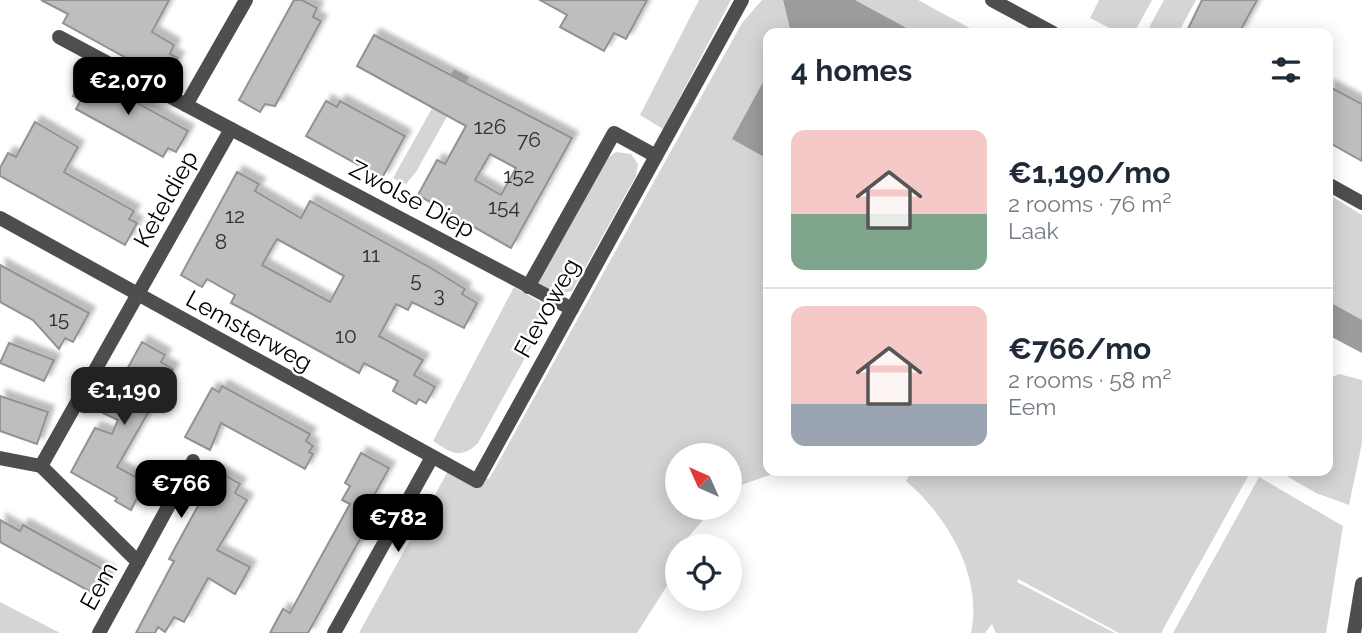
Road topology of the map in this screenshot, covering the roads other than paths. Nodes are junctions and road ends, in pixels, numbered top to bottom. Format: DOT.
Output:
graph roads {
  1 [pos="246,0"];
  2 [pos="742,0"];
  3 [pos="992,0"];
  4 [pos="1044,28"];
  5 [pos="59,37"];
  6 [pos="187,105"];
  7 [pos="231,129"];
  8 [pos="656,156"];
  9 [pos="1333,187"];
  10 [pos="1362,203"];
  11 [pos="0,218"];
  12 [pos="528,286"];
  13 [pos="138,295"];
  14 [pos="572,309"];
  15 [pos="0,458"];
  16 [pos="431,459"];
  17 [pos="193,461"];
  18 [pos="41,466"];
  19 [pos="477,481"];
  20 [pos="138,562"];
  21 [pos="1362,584"];
  22 [pos="99,633"];
  23 [pos="334,633"];
  24 [pos="1354,633"];
  1 -- 6 [label="street"];
  2 -- 8 [label="street, Flevoweg"];
  3 -- 4 [label="street"];
  5 -- 6 [label="street"];
  6 -- 7 [label="street"];
  7 -- 12 [label="street, Zwolse Diep"];
  7 -- 13 [label="street, Keteldiep"];
  8 -- 12 [label="street, Flevoweg"];
  8 -- 14 [label="street, Flevoweg"];
  9 -- 10 [label="street"];
  11 -- 13 [label="street, Lemsterweg"];
  12 -- 14 [label="street, Zwolse Diep"];
  13 -- 16 [label="street, Lemsterweg"];
  13 -- 18 [label="street, Keteldiep"];
  14 -- 19 [label="street, Flevoweg"];
  15 -- 18 [label="street"];
  16 -- 19 [label="street, Lemsterweg"];
  16 -- 23 [label="street"];
  17 -- 20 [label="street, Eem"];
  18 -- 20 [label="street, Eem"];
  20 -- 22 [label="street, Eem"];
  21 -- 24 [label="street"];
}
